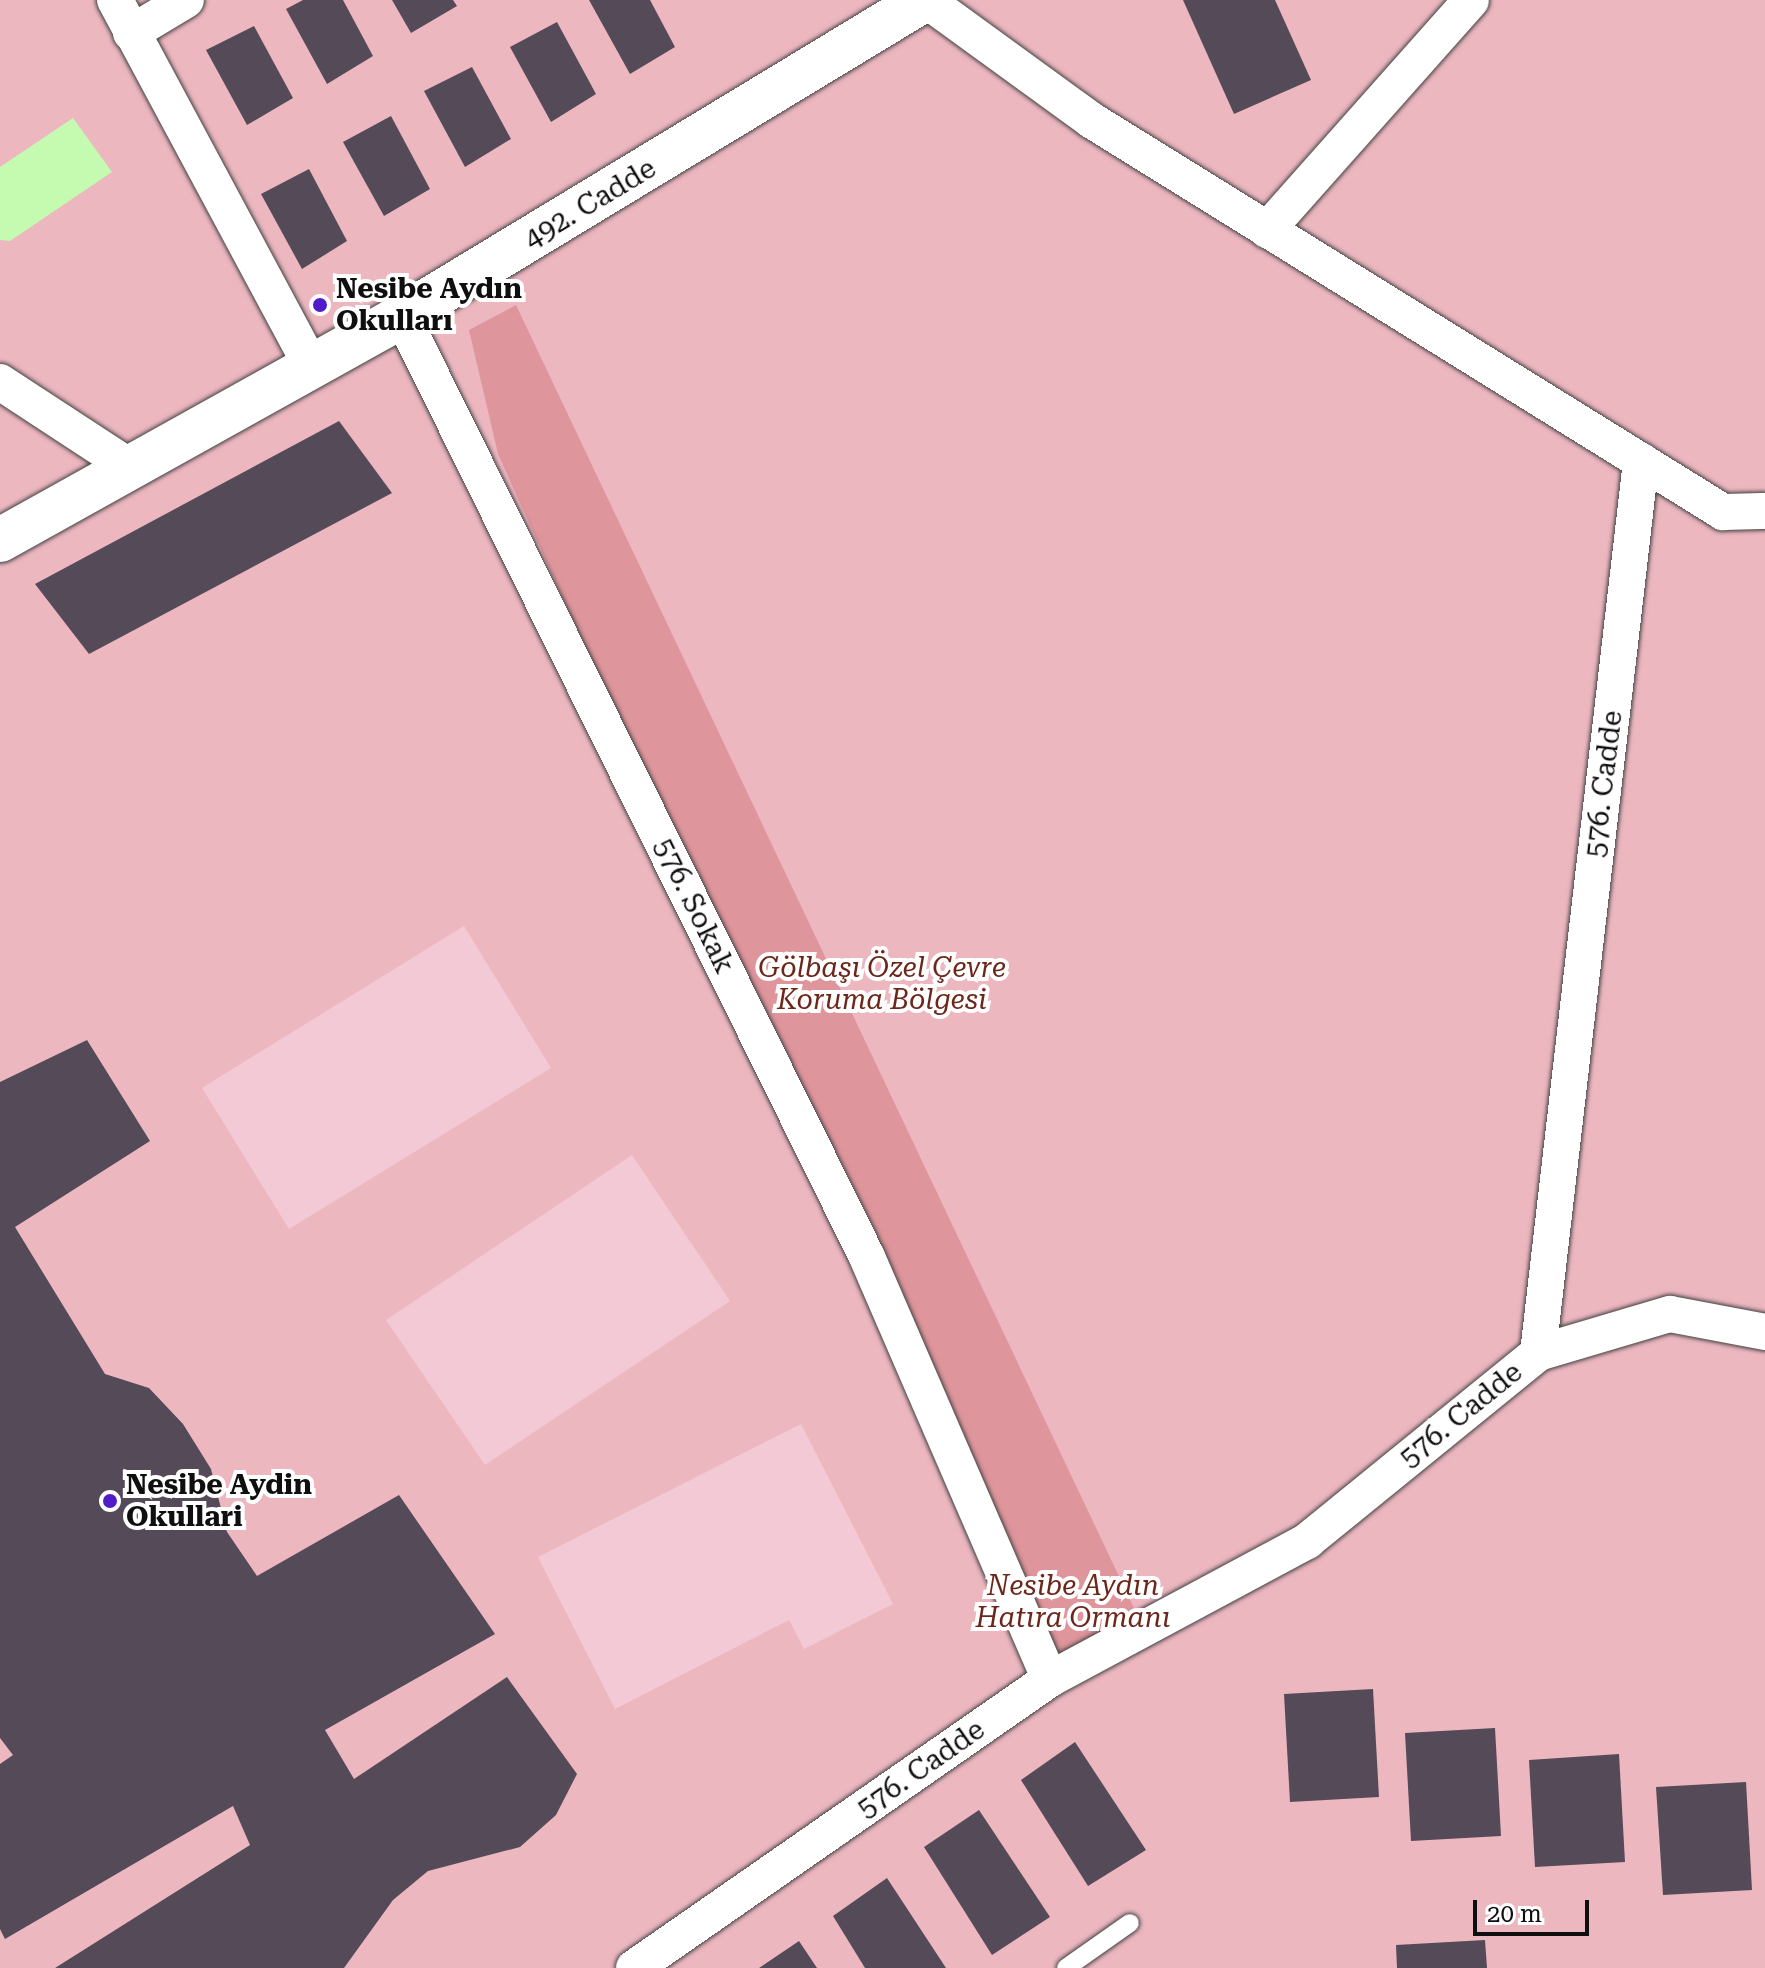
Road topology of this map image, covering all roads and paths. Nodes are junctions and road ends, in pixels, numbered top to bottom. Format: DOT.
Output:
graph roads {
  1 [pos="115,0"];
  2 [pos="186,0"];
  3 [pos="925,0"];
  4 [pos="1471,0"];
  5 [pos="131,33"];
  6 [pos="1267,230"];
  7 [pos="402,316"];
  8 [pos="312,367"];
  9 [pos="0,382"];
  10 [pos="1641,461"];
  11 [pos="130,467"];
  12 [pos="1765,511"];
  13 [pos="0,540"];
  14 [pos="1765,1332"];
  15 [pos="1538,1353"];
  16 [pos="1050,1679"];
  17 [pos="1130,1923"];
  18 [pos="634,1968"];
  19 [pos="1066,1968"];
  1 -- 5 [label="street"];
  2 -- 5 [label="street"];
  3 -- 6 [label="street"];
  3 -- 7 [label="street, 492. Cadde"];
  4 -- 6 [label="street"];
  5 -- 8 [label="street"];
  6 -- 10 [label="street"];
  7 -- 8 [label="street, 492. Cadde"];
  7 -- 16 [label="street, 576. Sokak"];
  8 -- 11 [label="street, 492. Cadde"];
  9 -- 11 [label="street"];
  10 -- 12 [label="street"];
  10 -- 15 [label="street, 576. Cadde"];
  11 -- 13 [label="street, 492. Cadde"];
  14 -- 15 [label="street"];
  15 -- 16 [label="street, 576. Cadde"];
  16 -- 18 [label="street, 576. Cadde"];
  17 -- 19 [label="lane"];
}
